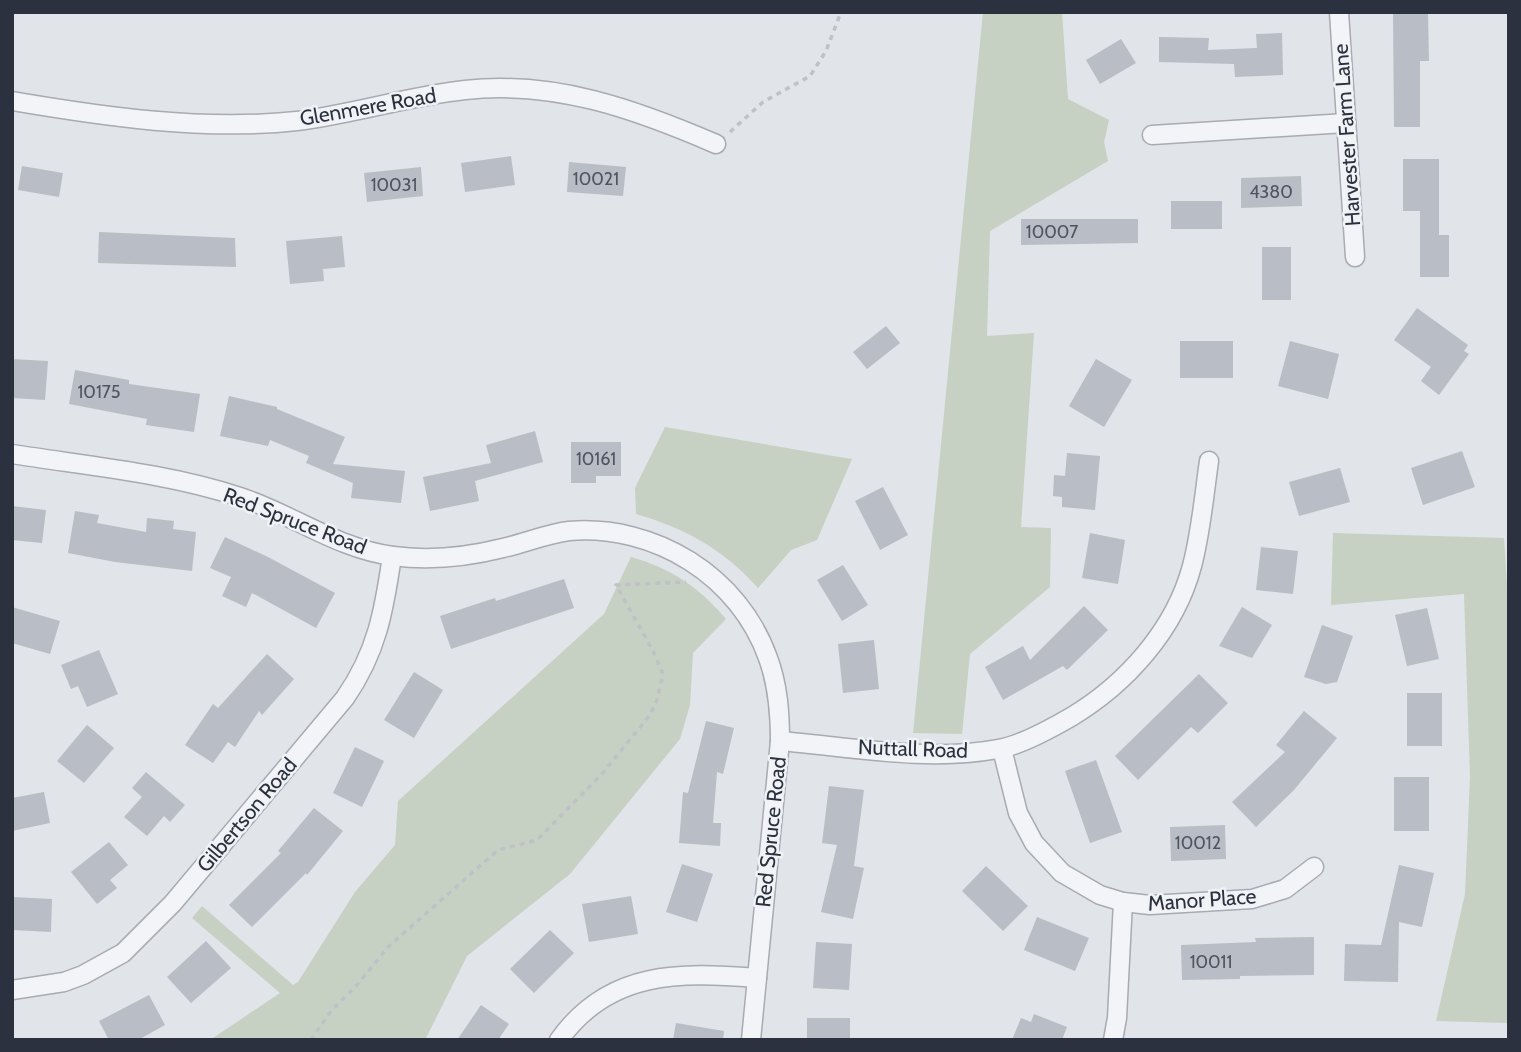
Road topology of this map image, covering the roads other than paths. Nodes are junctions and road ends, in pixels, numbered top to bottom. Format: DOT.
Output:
graph roads {
  1 [pos="1339,12"];
  2 [pos="12,101"];
  3 [pos="1346,123"];
  4 [pos="1152,135"];
  5 [pos="716,144"];
  6 [pos="1355,257"];
  7 [pos="12,454"];
  8 [pos="1209,461"];
  9 [pos="392,556"];
  10 [pos="780,741"];
  11 [pos="1002,749"];
  12 [pos="1314,867"];
  13 [pos="1123,902"];
  14 [pos="757,978"];
  15 [pos="12,990"];
  16 [pos="559,1040"];
  17 [pos="751,1040"];
  18 [pos="1113,1040"];
  1 -- 3 [label="street, Harvester Farm Lane"];
  2 -- 5 [label="street, Glenmere Road"];
  3 -- 4 [label="street"];
  3 -- 6 [label="street, Harvester Farm Lane"];
  7 -- 9 [label="street, Red Spruce Road"];
  8 -- 11 [label="street, Nuttall Road"];
  9 -- 10 [label="street, Red Spruce Road"];
  9 -- 15 [label="street, Gilbertson Road"];
  10 -- 11 [label="street, Nuttall Road"];
  10 -- 14 [label="street, Red Spruce Road"];
  11 -- 13 [label="street, Manor Place"];
  12 -- 13 [label="street, Manor Place"];
  13 -- 18 [label="street"];
  14 -- 16 [label="street"];
  14 -- 17 [label="street, Red Spruce Road"];
}
